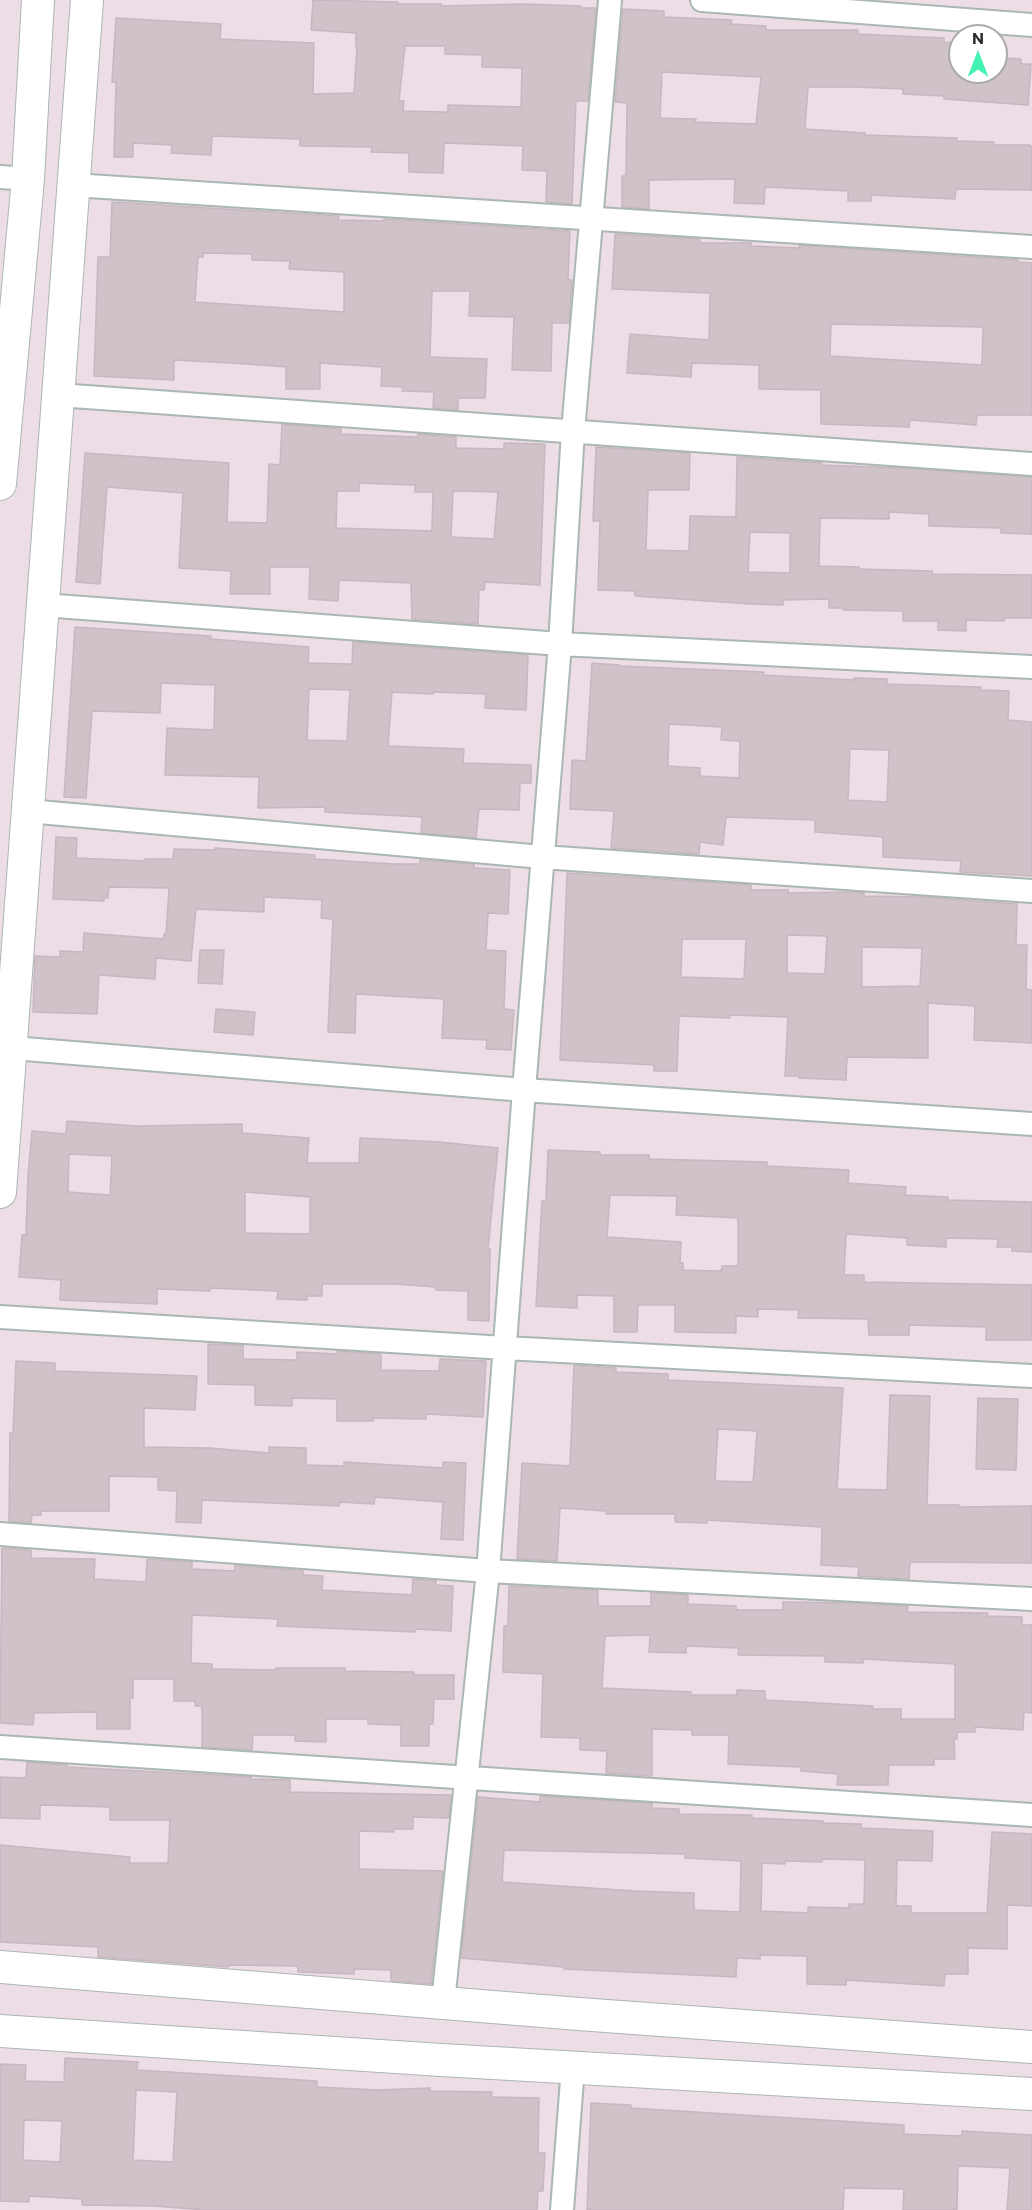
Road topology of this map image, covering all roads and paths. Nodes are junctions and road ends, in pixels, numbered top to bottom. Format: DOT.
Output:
graph roads {
  1 [pos="38,0"];
  2 [pos="87,0"];
  3 [pos="610,0"];
  4 [pos="702,0"];
  5 [pos="1032,25"];
  6 [pos="14,178"];
  7 [pos="73,185"];
  8 [pos="590,219"];
  9 [pos="1032,247"];
  10 [pos="4,390"];
  11 [pos="58,395"];
  12 [pos="573,431"];
  13 [pos="1032,464"];
  14 [pos="0,484"];
  15 [pos="43,605"];
  16 [pos="560,644"];
  17 [pos="1032,667"];
  18 [pos="28,811"];
  19 [pos="542,857"];
  20 [pos="1032,891"];
  21 [pos="5,1047"];
  22 [pos="524,1090"];
  23 [pos="1032,1124"];
  24 [pos="0,1192"];
  25 [pos="0,1317"];
  26 [pos="505,1348"];
  27 [pos="1032,1376"];
  28 [pos="0,1534"];
  29 [pos="488,1571"];
  30 [pos="1032,1599"];
  31 [pos="0,1747"];
  32 [pos="465,1779"];
  33 [pos="1032,1815"];
  34 [pos="0,1967"];
  35 [pos="443,2002"];
  36 [pos="0,2031"];
  37 [pos="1032,2047"];
  38 [pos="573,2067"];
  39 [pos="1032,2094"];
  40 [pos="562,2210"];
  1 -- 6 [label="main road"];
  2 -- 7 [label="main road"];
  3 -- 8 [label="street"];
  4 -- 5 [label="street"];
  6 -- 10 [label="main road"];
  7 -- 8 [label="street"];
  7 -- 11 [label="main road"];
  8 -- 9 [label="street"];
  8 -- 12 [label="street"];
  10 -- 14 [label="main road"];
  11 -- 12 [label="street"];
  11 -- 15 [label="main road"];
  12 -- 13 [label="street"];
  12 -- 16 [label="street"];
  15 -- 16 [label="street"];
  15 -- 18 [label="main road"];
  16 -- 17 [label="street"];
  16 -- 19 [label="street"];
  18 -- 19 [label="street"];
  18 -- 21 [label="main road"];
  19 -- 20 [label="street"];
  19 -- 22 [label="street"];
  21 -- 22 [label="street"];
  21 -- 24 [label="main road"];
  22 -- 23 [label="street"];
  22 -- 26 [label="street"];
  25 -- 26 [label="street"];
  26 -- 27 [label="street"];
  26 -- 29 [label="street"];
  28 -- 29 [label="street"];
  29 -- 30 [label="street"];
  29 -- 32 [label="street"];
  31 -- 32 [label="street"];
  32 -- 33 [label="street"];
  32 -- 35 [label="street"];
  34 -- 35 [label="main road"];
  35 -- 37 [label="main road"];
  36 -- 38 [label="main road"];
  38 -- 39 [label="main road"];
  38 -- 40 [label="street"];
}
